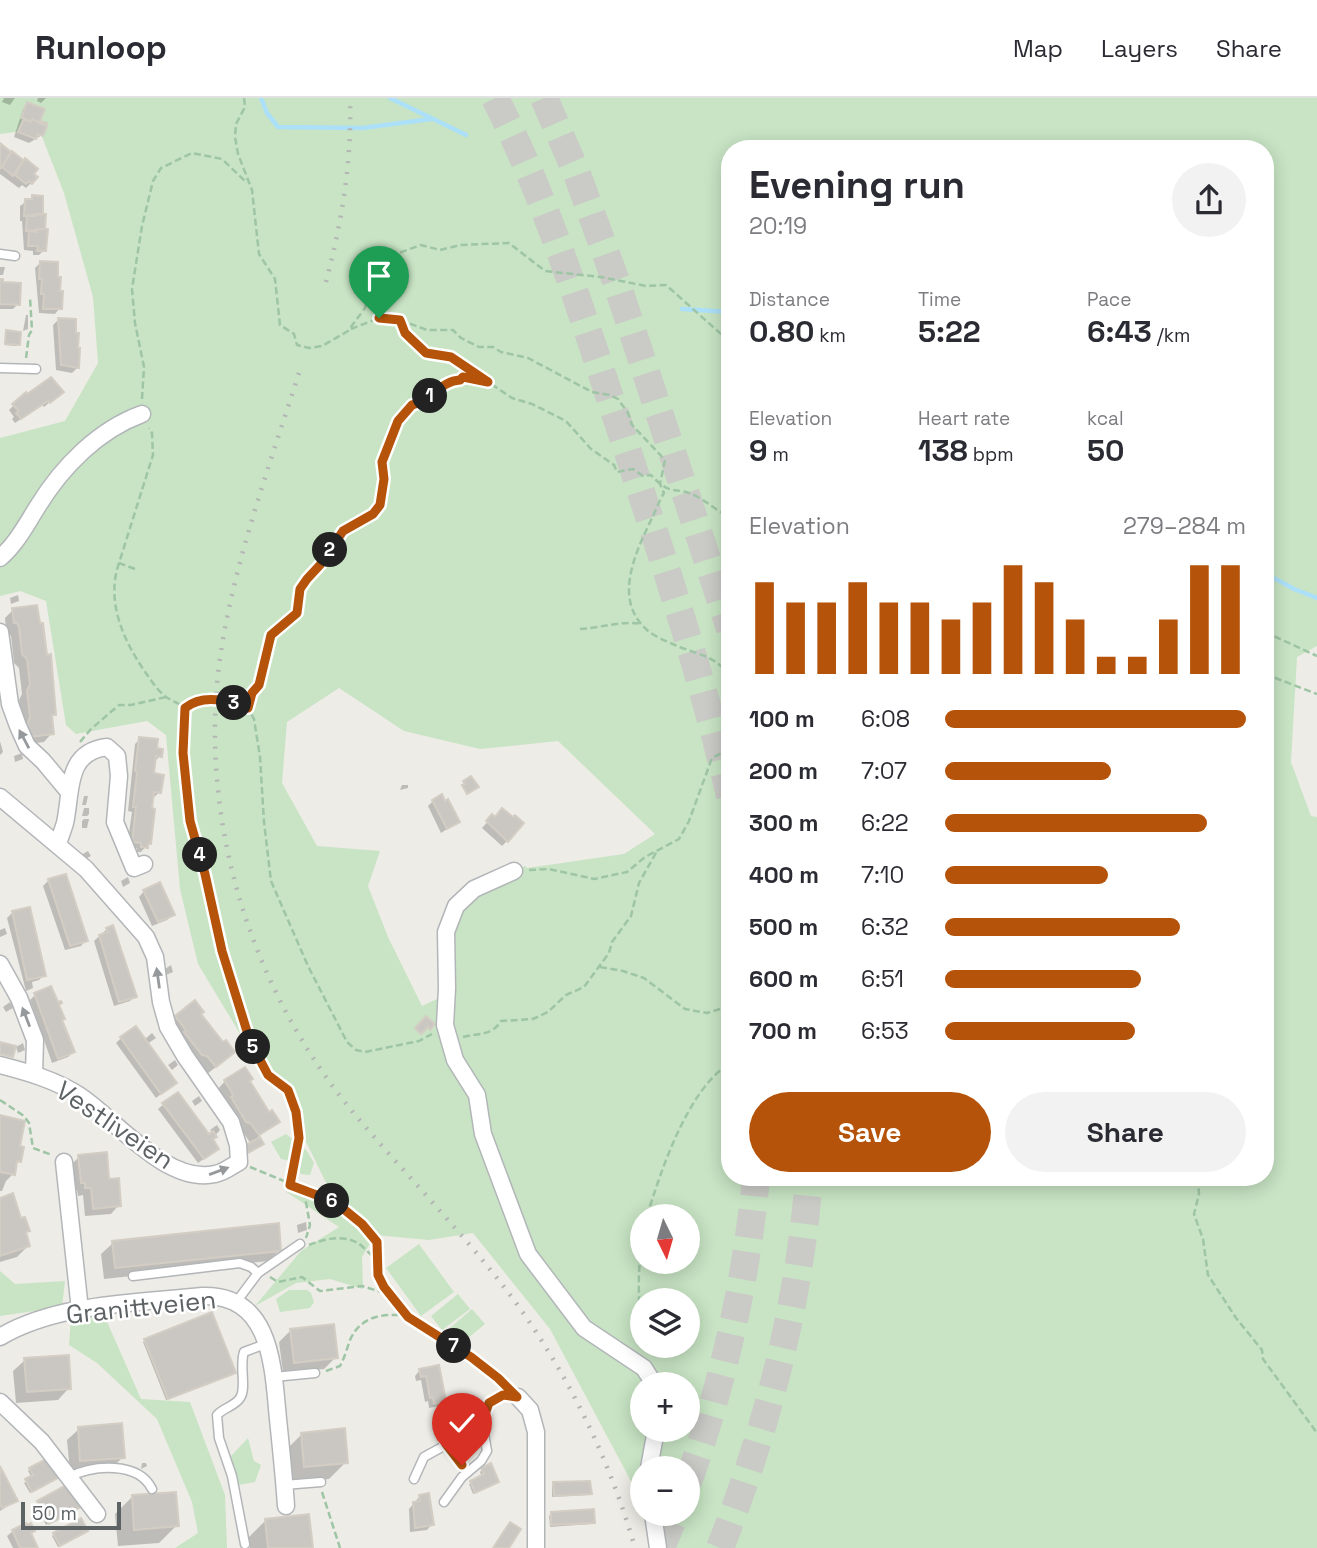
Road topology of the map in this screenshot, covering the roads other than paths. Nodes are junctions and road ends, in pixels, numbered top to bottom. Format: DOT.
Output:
graph roads {
  1 [pos="0,254"];
  2 [pos="15,256"];
  3 [pos="0,368"];
  4 [pos="36,369"];
  5 [pos="142,414"];
  6 [pos="0,558"];
  7 [pos="0,632"];
  8 [pos="68,791"];
  9 [pos="0,797"];
  10 [pos="58,844"];
  11 [pos="144,864"];
  12 [pos="514,871"];
  13 [pos="0,964"];
  14 [pos="0,1065"];
  15 [pos="34,1074"];
  16 [pos="64,1162"];
  17 [pos="300,1244"];
  18 [pos="260,1272"];
  19 [pos="133,1276"];
  20 [pos="237,1301"];
  21 [pos="80,1310"];
  22 [pos="0,1337"];
  23 [pos="268,1343"];
  24 [pos="244,1352"];
  25 [pos="234,1356"];
  26 [pos="646,1372"];
  27 [pos="315,1373"];
  28 [pos="274,1377"];
  29 [pos="517,1397"];
  30 [pos="0,1402"];
  31 [pos="482,1422"];
  32 [pos="446,1444"];
  33 [pos="467,1472"];
  34 [pos="69,1477"];
  35 [pos="414,1479"];
  36 [pos="321,1482"];
  37 [pos="284,1485"];
  38 [pos="152,1489"];
  39 [pos="444,1502"];
  40 [pos="286,1506"];
  41 [pos="97,1514"];
  42 [pos="655,1526"];
  43 [pos="245,1544"];
  44 [pos="536,1548"];
  45 [pos="658,1548"];
  1 -- 2 [label="lane"];
  3 -- 4 [label="lane"];
  5 -- 6 [label="street"];
  8 -- 7 [label="street, one-way"];
  8 -- 10 [label="street"];
  8 -- 11 [label="street"];
  9 -- 10 [label="street"];
  15 -- 10 [label="street, Vestliveien, one-way"];
  12 -- 26 [label="street"];
  15 -- 13 [label="street, one-way"];
  14 -- 15 [label="street, Vestliveien"];
  16 -- 21 [label="street"];
  17 -- 18 [label="lane"];
  18 -- 19 [label="lane"];
  18 -- 20 [label="lane"];
  20 -- 21 [label="street, Granittveien"];
  20 -- 23 [label="street, Granittveien"];
  21 -- 22 [label="street, Granittveien"];
  23 -- 24 [label="lane"];
  23 -- 28 [label="street, Granittveien"];
  24 -- 25 [label="lane"];
  24 -- 43 [label="lane"];
  27 -- 28 [label="lane"];
  28 -- 37 [label="street, Granittveien"];
  29 -- 31 [label="lane"];
  29 -- 44 [label="street"];
  30 -- 34 [label="street"];
  31 -- 32 [label="lane"];
  31 -- 33 [label="lane"];
  32 -- 33 [label="lane"];
  32 -- 35 [label="lane"];
  33 -- 39 [label="lane"];
  34 -- 38 [label="lane"];
  34 -- 41 [label="street"];
  36 -- 37 [label="lane"];
  37 -- 40 [label="street, Granittveien"];
  42 -- 45 [label="street"];
}
